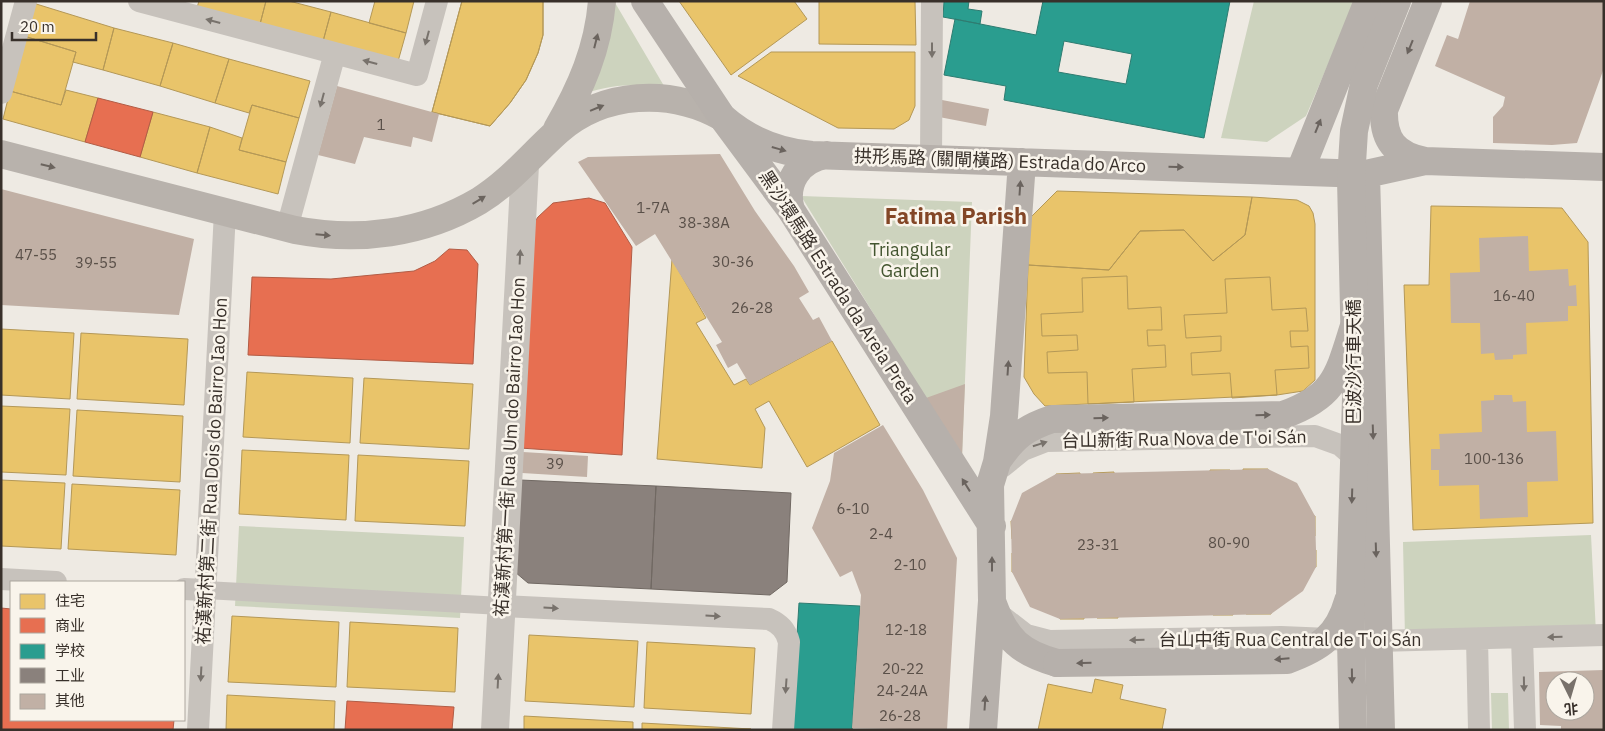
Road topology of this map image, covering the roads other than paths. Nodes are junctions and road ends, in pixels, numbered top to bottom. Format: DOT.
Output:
graph roads {
  1 [pos="26,1"];
  2 [pos="139,1"];
  3 [pos="437,1"];
  4 [pos="602,1"];
  5 [pos="645,1"];
  6 [pos="932,1"];
  7 [pos="1368,1"];
  8 [pos="1397,1"];
  9 [pos="1428,1"];
  10 [pos="335,53"];
  11 [pos="1,93"];
  12 [pos="722,117"];
  13 [pos="1,154"];
  14 [pos="828,155"];
  15 [pos="534,156"];
  16 [pos="931,159"];
  17 [pos="1425,161"];
  18 [pos="1022,162"];
  19 [pos="1604,168"];
  20 [pos="1294,171"];
  21 [pos="1366,174"];
  22 [pos="791,210"];
  23 [pos="225,212"];
  24 [pos="288,228"];
  25 [pos="1354,325"];
  26 [pos="994,473"];
  27 [pos="1374,484"];
  28 [pos="992,526"];
  29 [pos="1,580"];
  30 [pos="28,581"];
  31 [pos="194,590"];
  32 [pos="1350,595"];
  33 [pos="992,601"];
  34 [pos="502,606"];
  35 [pos="1604,635"];
  36 [pos="1522,638"];
  37 [pos="1476,639"];
  38 [pos="1378,641"];
  39 [pos="198,730"];
  40 [pos="495,730"];
  41 [pos="783,730"];
  42 [pos="983,730"];
  43 [pos="1353,730"];
  44 [pos="1381,730"];
  45 [pos="1479,730"];
  46 [pos="1525,730"];
  1 -- 11 [label="street"];
  10 -- 2 [label="street, one-way"];
  3 -- 10 [label="street, one-way"];
  15 -- 4 [label="main road, one-way"];
  5 -- 12 [label="main road, 黑沙環馬路 Estrada da Areia Preta"];
  6 -- 16 [label="street, one-way"];
  20 -- 7 [label="main road, one-way"];
  8 -- 25 [label="main road, 巴波沙行車天橋, bridge"];
  9 -- 17 [label="main road, one-way"];
  10 -- 24 [label="street, one-way"];
  12 -- 14 [label="main road, 拱形馬路 (關閘橫路) Estrada do Arco, one-way"];
  15 -- 12 [label="main road, one-way"];
  12 -- 22 [label="main road, 黑沙環馬路 Estrada da Areia Preta"];
  13 -- 23 [label="main road, one-way"];
  14 -- 16 [label="main road, 拱形馬路 (關閘橫路) Estrada do Arco"];
  14 -- 22 [label="main road"];
  24 -- 15 [label="main road, one-way"];
  34 -- 15 [label="street, 祐漢新村第一街 Rua Um do Bairro Iao Hon, one-way"];
  16 -- 18 [label="main road, 拱形馬路 (關閘橫路) Estrada do Arco"];
  17 -- 19 [label="main road"];
  17 -- 21 [label="main road, 拱形馬路 (關閘橫路) Estrada do Arco"];
  18 -- 20 [label="main road, 拱形馬路 (關閘橫路) Estrada do Arco, one-way"];
  26 -- 18 [label="main road, one-way"];
  20 -- 21 [label="main road, 拱形馬路 (關閘橫路) Estrada do Arco"];
  21 -- 27 [label="main road, one-way"];
  28 -- 22 [label="main road, 黑沙環馬路 Estrada da Areia Preta, one-way"];
  23 -- 24 [label="main road"];
  23 -- 31 [label="street, 祐漢新村第二街 Rua Dois do Bairro Iao Hon"];
  26 -- 25 [label="main road, one-way"];
  25 -- 32 [label="main road, 巴波沙行車天橋, one-way, bridge"];
  26 -- 27 [label="street, 台山新街 Rua Nova de T'oi Sán, one-way"];
  26 -- 28 [label="main road"];
  27 -- 38 [label="main road, one-way"];
  33 -- 28 [label="main road, one-way"];
  29 -- 30 [label="street"];
  31 -- 34 [label="street"];
  31 -- 39 [label="street, 祐漢新村第二街 Rua Dois do Bairro Iao Hon, one-way"];
  32 -- 33 [label="main road, one-way, bridge"];
  32 -- 43 [label="main road, 巴波沙行車天橋, one-way, bridge"];
  38 -- 33 [label="street, 台山中街 Rua Central de T'oi Sán, one-way"];
  42 -- 33 [label="main road, one-way"];
  40 -- 34 [label="street, 祐漢新村第一街 Rua Um do Bairro Iao Hon, one-way"];
  34 -- 41 [label="street, one-way"];
  35 -- 36 [label="street, 台山中街 Rua Central de T'oi Sán, one-way"];
  36 -- 37 [label="street, 台山中街 Rua Central de T'oi Sán"];
  36 -- 46 [label="street, one-way"];
  37 -- 38 [label="street, 台山中街 Rua Central de T'oi Sán"];
  37 -- 45 [label="street"];
  38 -- 44 [label="main road"];
}
